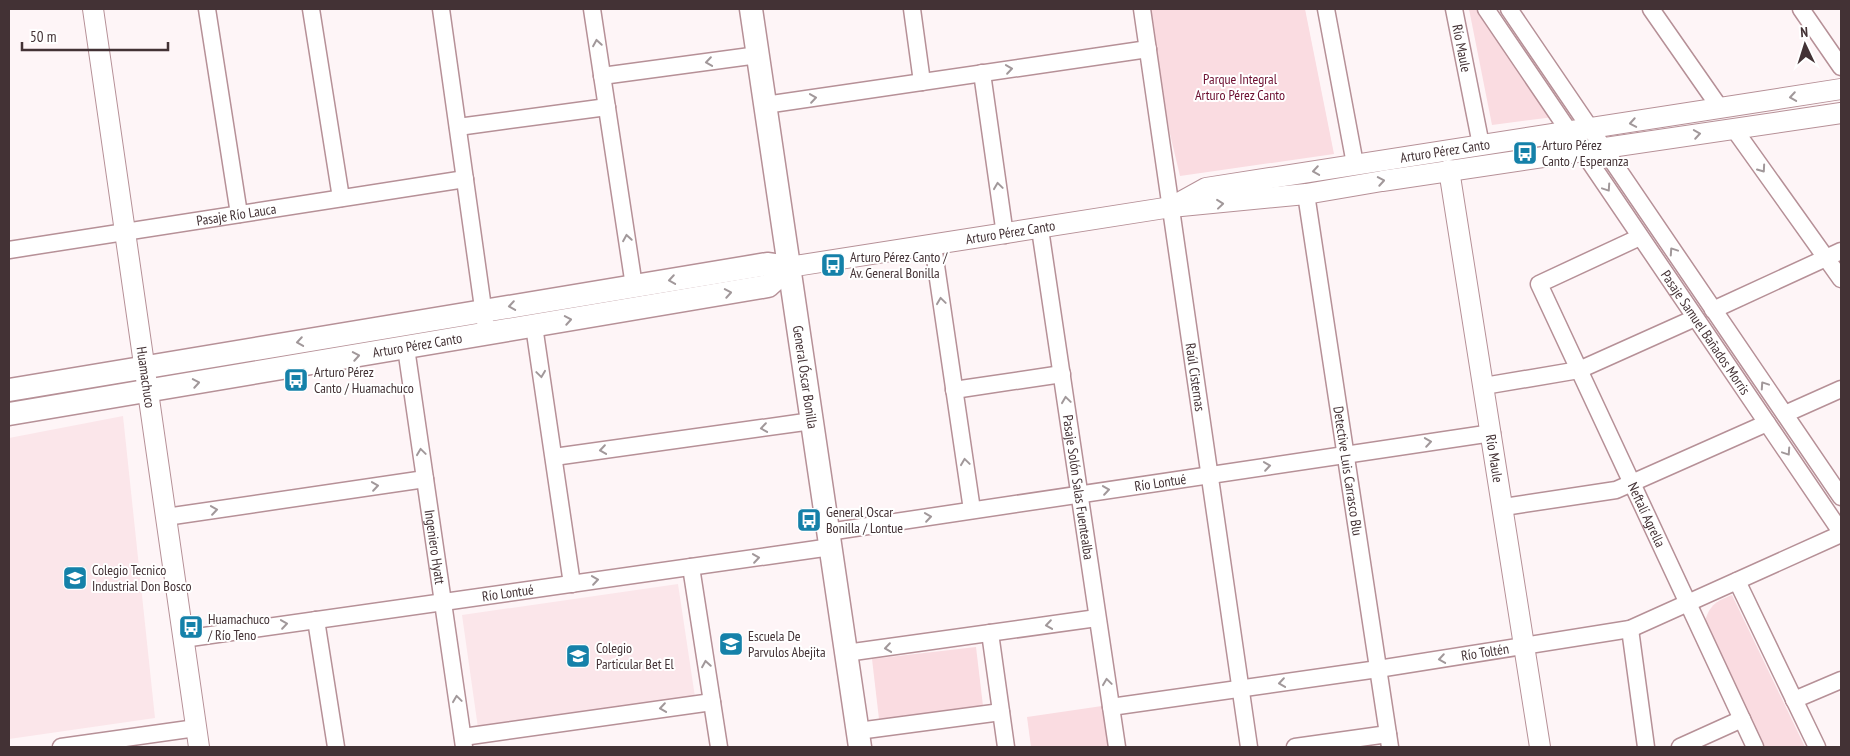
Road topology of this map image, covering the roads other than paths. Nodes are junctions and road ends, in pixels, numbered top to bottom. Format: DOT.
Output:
graph roads {
  1 [pos="93,9"];
  2 [pos="207,9"];
  3 [pos="312,9"];
  4 [pos="441,9"];
  5 [pos="592,9"];
  6 [pos="751,9"];
  7 [pos="912,9"];
  8 [pos="1142,9"];
  9 [pos="1326,9"];
  10 [pos="1454,9"];
  11 [pos="1486,9"];
  12 [pos="1509,9"];
  13 [pos="1652,9"];
  14 [pos="1801,9"];
  15 [pos="1148,49"];
  16 [pos="758,55"];
  17 [pos="1841,67"];
  18 [pos="982,73"];
  19 [pos="602,76"];
  20 [pos="922,82"];
  21 [pos="1841,89"];
  22 [pos="607,106"];
  23 [pos="765,106"];
  24 [pos="1720,108"];
  25 [pos="1841,113"];
  26 [pos="458,127"];
  27 [pos="1734,129"];
  28 [pos="1590,130"];
  29 [pos="1569,133"];
  30 [pos="1481,146"];
  31 [pos="1603,149"];
  32 [pos="1582,152"];
  33 [pos="1355,164"];
  34 [pos="1449,170"];
  35 [pos="465,179"];
  36 [pos="1306,194"];
  37 [pos="341,198"];
  38 [pos="1172,207"];
  39 [pos="239,214"];
  40 [pos="1040,228"];
  41 [pos="125,231"];
  42 [pos="1005,234"];
  43 [pos="1640,236"];
  44 [pos="933,245"];
  45 [pos="9,250"];
  46 [pos="1841,251"];
  47 [pos="1826,258"];
  48 [pos="790,268"];
  49 [pos="1841,279"];
  50 [pos="634,286"];
  51 [pos="1713,310"];
  52 [pos="484,311"];
  53 [pos="1695,318"];
  54 [pos="534,326"];
  55 [pos="487,334"];
  56 [pos="406,348"];
  57 [pos="145,367"];
  58 [pos="1579,370"];
  59 [pos="1062,374"];
  60 [pos="1484,386"];
  61 [pos="1841,389"];
  62 [pos="9,390"];
  63 [pos="954,390"];
  64 [pos="148,391"];
  65 [pos="9,414"];
  66 [pos="1785,414"];
  67 [pos="812,421"];
  68 [pos="1767,423"];
  69 [pos="1492,433"];
  70 [pos="1345,455"];
  71 [pos="554,457"];
  72 [pos="1210,475"];
  73 [pos="425,479"];
  74 [pos="1632,484"];
  75 [pos="1079,494"];
  76 [pos="1841,497"];
  77 [pos="1504,507"];
  78 [pos="972,510"];
  79 [pos="166,517"];
  80 [pos="1841,533"];
  81 [pos="829,540"];
  82 [pos="691,567"];
  83 [pos="1736,581"];
  84 [pos="572,584"];
  85 [pos="443,602"];
  86 [pos="1688,603"];
  87 [pos="1098,618"];
  88 [pos="316,620"];
  89 [pos="1630,629"];
  90 [pos="990,633"];
  91 [pos="183,639"];
  92 [pos="1525,646"];
  93 [pos="846,653"];
  94 [pos="1378,669"];
  95 [pos="1841,680"];
  96 [pos="1240,689"];
  97 [pos="1794,700"];
  98 [pos="712,702"];
  99 [pos="1110,707"];
  100 [pos="1001,712"];
  101 [pos="1742,719"];
  102 [pos="197,738"];
  103 [pos="859,739"];
  104 [pos="1389,741"];
  105 [pos="463,742"];
  106 [pos="61,747"];
  107 [pos="336,747"];
  108 [pos="719,747"];
  109 [pos="1006,747"];
  110 [pos="1116,747"];
  111 [pos="1249,747"];
  112 [pos="1295,747"];
  113 [pos="1540,747"];
  114 [pos="1646,747"];
  115 [pos="1680,747"];
  116 [pos="1755,747"];
  117 [pos="1817,747"];
  1 -- 41 [label="street, Huamachuco"];
  2 -- 39 [label="street"];
  3 -- 37 [label="street"];
  4 -- 26 [label="street"];
  19 -- 5 [label="street, one-way"];
  6 -- 16 [label="main road, General Óscar Bonilla"];
  7 -- 20 [label="street"];
  8 -- 15 [label="street, Raúl Cisternas"];
  9 -- 33 [label="street"];
  10 -- 30 [label="street, Río Maule"];
  11 -- 29 [label="street, Pasaje Samuel Bañados Morris"];
  12 -- 28 [label="street, Pasaje Samuel Bañados Morris"];
  13 -- 24 [label="street"];
  14 -- 17 [label="street"];
  18 -- 15 [label="street, one-way"];
  15 -- 38 [label="street, Raúl Cisternas"];
  16 -- 19 [label="street, one-way"];
  16 -- 23 [label="main road, General Óscar Bonilla"];
  18 -- 20 [label="street"];
  42 -- 18 [label="street, one-way"];
  19 -- 22 [label="street"];
  23 -- 20 [label="street, one-way"];
  21 -- 24 [label="street, Arturo Pérez Canto, one-way"];
  22 -- 26 [label="street"];
  50 -- 22 [label="street, one-way"];
  23 -- 48 [label="main road, General Óscar Bonilla"];
  24 -- 28 [label="street, Arturo Pérez Canto, one-way"];
  25 -- 27 [label="street, Arturo Pérez Canto"];
  26 -- 35 [label="street"];
  31 -- 27 [label="street, Arturo Pérez Canto, one-way"];
  27 -- 47 [label="street, one-way"];
  28 -- 29 [label="street, Arturo Pérez Canto"];
  28 -- 31 [label="street, Pasaje Samuel Bañados Morris"];
  29 -- 30 [label="street, Arturo Pérez Canto"];
  29 -- 32 [label="street, Pasaje Samuel Bañados Morris"];
  30 -- 33 [label="street, Arturo Pérez Canto"];
  31 -- 32 [label="street, Arturo Pérez Canto"];
  51 -- 31 [label="street, Pasaje Samuel Bañados Morris, one-way"];
  32 -- 34 [label="street, Arturo Pérez Canto"];
  32 -- 43 [label="street, Pasaje Samuel Bañados Morris, one-way"];
  33 -- 38 [label="street, Arturo Pérez Canto, one-way"];
  36 -- 34 [label="street, Arturo Pérez Canto, one-way"];
  34 -- 60 [label="street, Río Maule"];
  35 -- 37 [label="street, Pasaje Río Lauca"];
  35 -- 52 [label="street"];
  38 -- 36 [label="street, Arturo Pérez Canto, one-way"];
  36 -- 70 [label="street, Detective Luis Carrasco Blu"];
  37 -- 39 [label="street, Pasaje Río Lauca"];
  38 -- 40 [label="street, Arturo Pérez Canto"];
  38 -- 72 [label="street, Raúl Cisternas"];
  39 -- 41 [label="street, Pasaje Río Lauca"];
  40 -- 42 [label="street, Arturo Pérez Canto"];
  40 -- 59 [label="street, Pasaje Solón Salas Fuentealba"];
  41 -- 45 [label="street, Pasaje Río Lauca"];
  41 -- 57 [label="street, Huamachuco"];
  42 -- 44 [label="street, Arturo Pérez Canto"];
  43 -- 53 [label="street, Pasaje Samuel Bañados Morris"];
  43 -- 58 [label="street, Neftalí Agrella"];
  44 -- 48 [label="street, Arturo Pérez Canto"];
  63 -- 44 [label="street, one-way"];
  46 -- 47 [label="street"];
  47 -- 49 [label="street"];
  47 -- 51 [label="street"];
  48 -- 50 [label="main road, Arturo Pérez Canto, one-way"];
  54 -- 48 [label="main road, Arturo Pérez Canto, one-way"];
  48 -- 67 [label="main road, General Óscar Bonilla"];
  50 -- 52 [label="main road, Arturo Pérez Canto, one-way"];
  66 -- 51 [label="street, Pasaje Samuel Bañados Morris, one-way"];
  52 -- 55 [label="street"];
  52 -- 57 [label="main road, Arturo Pérez Canto, one-way"];
  53 -- 58 [label="street"];
  53 -- 68 [label="street, Pasaje Samuel Bañados Morris"];
  54 -- 55 [label="main road, Arturo Pérez Canto"];
  54 -- 71 [label="street, one-way"];
  55 -- 56 [label="main road, Arturo Pérez Canto"];
  64 -- 56 [label="main road, Arturo Pérez Canto, one-way"];
  73 -- 56 [label="street, Ingeniero Hyatt, one-way"];
  57 -- 62 [label="main road, Arturo Pérez Canto"];
  57 -- 64 [label="street, Huamachuco"];
  58 -- 60 [label="street"];
  58 -- 74 [label="street, Neftalí Agrella"];
  59 -- 63 [label="street"];
  75 -- 59 [label="street, Pasaje Solón Salas Fuentealba, one-way"];
  60 -- 69 [label="street, Río Maule"];
  61 -- 66 [label="street"];
  78 -- 63 [label="street, one-way"];
  64 -- 65 [label="main road, Arturo Pérez Canto"];
  64 -- 79 [label="street, Huamachuco"];
  66 -- 76 [label="street, Pasaje Samuel Bañados Morris"];
  67 -- 71 [label="street, one-way"];
  67 -- 81 [label="main road, General Óscar Bonilla"];
  68 -- 74 [label="street"];
  68 -- 80 [label="street, Pasaje Samuel Bañados Morris, one-way"];
  70 -- 69 [label="street, Río Lontué, one-way"];
  69 -- 77 [label="street, Río Maule"];
  72 -- 70 [label="street, Río Lontué, one-way"];
  70 -- 94 [label="street, Detective Luis Carrasco Blu"];
  71 -- 84 [label="street"];
  75 -- 72 [label="street, Río Lontué, one-way"];
  72 -- 96 [label="street, Raúl Cisternas"];
  79 -- 73 [label="street, one-way"];
  73 -- 85 [label="street, Ingeniero Hyatt"];
  74 -- 77 [label="street"];
  74 -- 86 [label="street, Neftalí Agrella"];
  75 -- 78 [label="street, Río Lontué"];
  75 -- 87 [label="street, Pasaje Solón Salas Fuentealba"];
  77 -- 92 [label="street, Río Maule"];
  81 -- 78 [label="street, Río Lontué, one-way"];
  79 -- 91 [label="street, Huamachuco"];
  80 -- 83 [label="street, Río Toltén"];
  82 -- 81 [label="street, Río Lontué, one-way"];
  81 -- 93 [label="main road, General Óscar Bonilla"];
  84 -- 82 [label="street, Río Lontué, one-way"];
  98 -- 82 [label="street, one-way"];
  83 -- 86 [label="street, Río Toltén"];
  83 -- 97 [label="street"];
  84 -- 85 [label="street, Río Lontué"];
  85 -- 88 [label="street, Río Lontué"];
  105 -- 85 [label="street, Ingeniero Hyatt, one-way"];
  86 -- 89 [label="street, Río Toltén"];
  86 -- 101 [label="street, Neftalí Agrella"];
  87 -- 90 [label="street, one-way"];
  99 -- 87 [label="street, Pasaje Solón Salas Fuentealba, one-way"];
  91 -- 88 [label="street, Río Lontué, one-way"];
  88 -- 107 [label="street"];
  89 -- 92 [label="street, Río Toltén"];
  89 -- 114 [label="street"];
  90 -- 93 [label="street, one-way"];
  90 -- 100 [label="street"];
  91 -- 102 [label="street, Huamachuco"];
  92 -- 94 [label="street, Río Toltén, one-way"];
  92 -- 113 [label="street, Río Maule"];
  93 -- 103 [label="main road, General Óscar Bonilla"];
  94 -- 96 [label="street, Río Toltén, one-way"];
  94 -- 104 [label="street, Detective Luis Carrasco Blu"];
  95 -- 97 [label="street"];
  96 -- 99 [label="street, Río Toltén"];
  96 -- 111 [label="street, Raúl Cisternas"];
  97 -- 117 [label="street"];
  98 -- 105 [label="street, one-way"];
  98 -- 108 [label="street"];
  99 -- 110 [label="street, Pasaje Solón Salas Fuentealba"];
  100 -- 103 [label="street"];
  100 -- 109 [label="street"];
  101 -- 115 [label="street"];
  101 -- 116 [label="street, Neftalí Agrella"];
  102 -- 106 [label="street"];
  104 -- 112 [label="street"];
}
